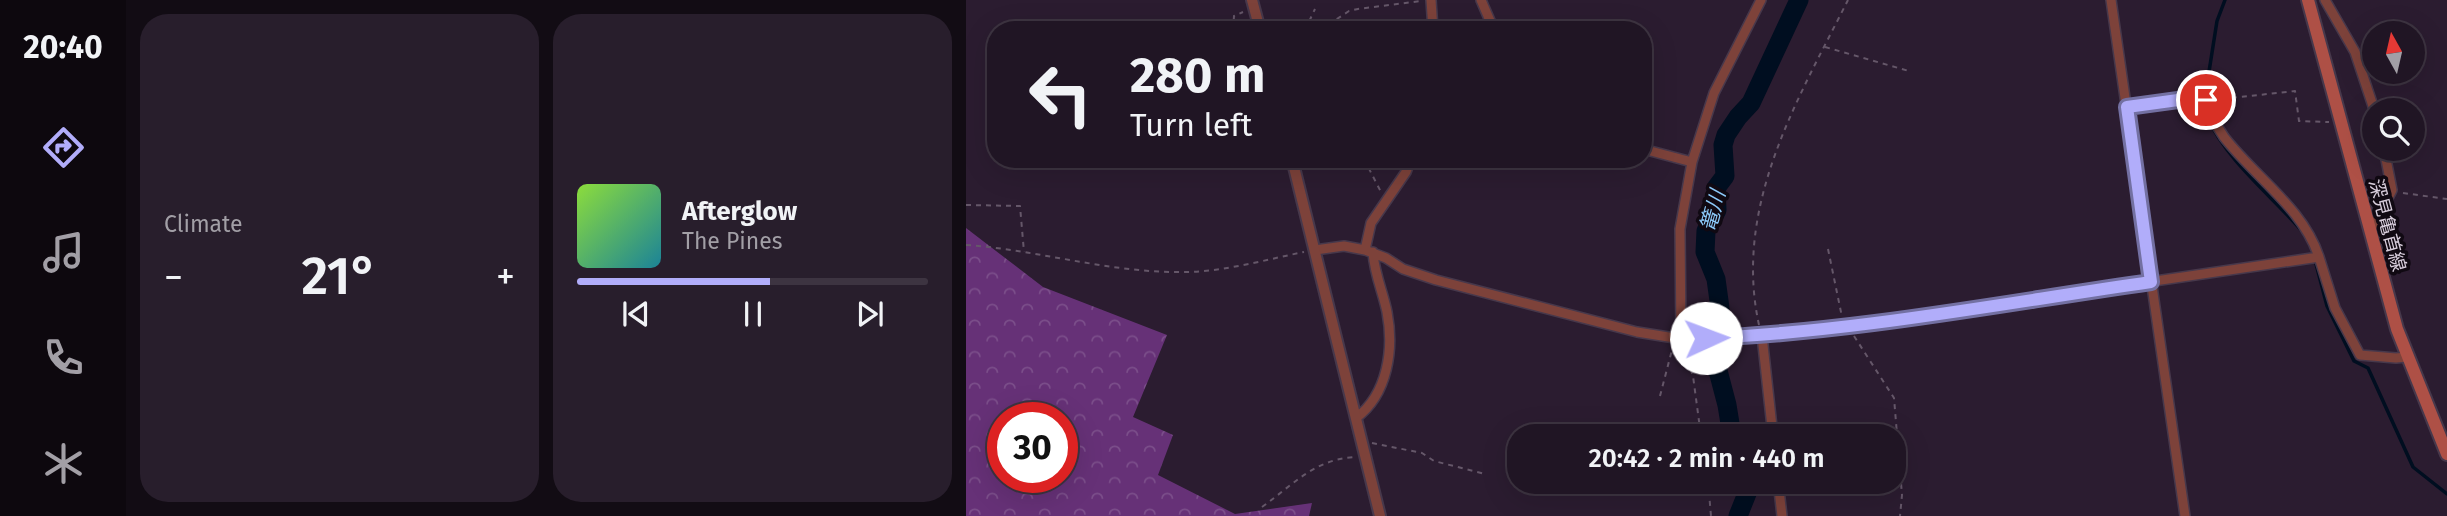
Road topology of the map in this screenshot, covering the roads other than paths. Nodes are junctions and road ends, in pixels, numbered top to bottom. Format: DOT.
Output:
graph roads {
  1 [pos="1430,0"];
  2 [pos="1481,0"];
  3 [pos="1761,0"];
  4 [pos="2111,0"];
  5 [pos="2308,0"];
  6 [pos="2325,0"];
  7 [pos="1432,21"];
  8 [pos="1490,21"];
  9 [pos="2371,98"];
  10 [pos="2127,107"];
  11 [pos="1652,151"];
  12 [pos="2387,161"];
  13 [pos="1692,162"];
  14 [pos="1294,168"];
  15 [pos="1408,168"];
  16 [pos="2369,228"];
  17 [pos="1315,250"];
  18 [pos="1369,251"];
  19 [pos="2318,258"];
  20 [pos="2151,282"];
  21 [pos="1759,336"];
  22 [pos="1677,338"];
  23 [pos="2406,356"];
  24 [pos="1356,418"];
  25 [pos="1771,424"];
  26 [pos="2447,454"];
  27 [pos="1779,494"];
  28 [pos="1380,516"];
  29 [pos="1782,516"];
  30 [pos="2185,516"];
  1 -- 7 [label="street"];
  2 -- 8 [label="street"];
  3 -- 13 [label="street"];
  4 -- 10 [label="street"];
  5 -- 16 [label="main road, 深見亀首線"];
  6 -- 9 [label="street"];
  10 -- 19 [label="street"];
  10 -- 20 [label="street"];
  11 -- 13 [label="street"];
  12 -- 16 [label="street"];
  13 -- 22 [label="street"];
  14 -- 17 [label="street"];
  15 -- 18 [label="street"];
  16 -- 23 [label="main road, 深見亀首線"];
  17 -- 18 [label="street"];
  17 -- 24 [label="street"];
  18 -- 22 [label="street"];
  18 -- 24 [label="street"];
  19 -- 20 [label="street"];
  19 -- 23 [label="street"];
  20 -- 21 [label="street"];
  20 -- 30 [label="street"];
  21 -- 22 [label="street"];
  21 -- 25 [label="street"];
  23 -- 26 [label="main road, 深見亀首線"];
  24 -- 28 [label="street"];
  27 -- 29 [label="street"];
}
